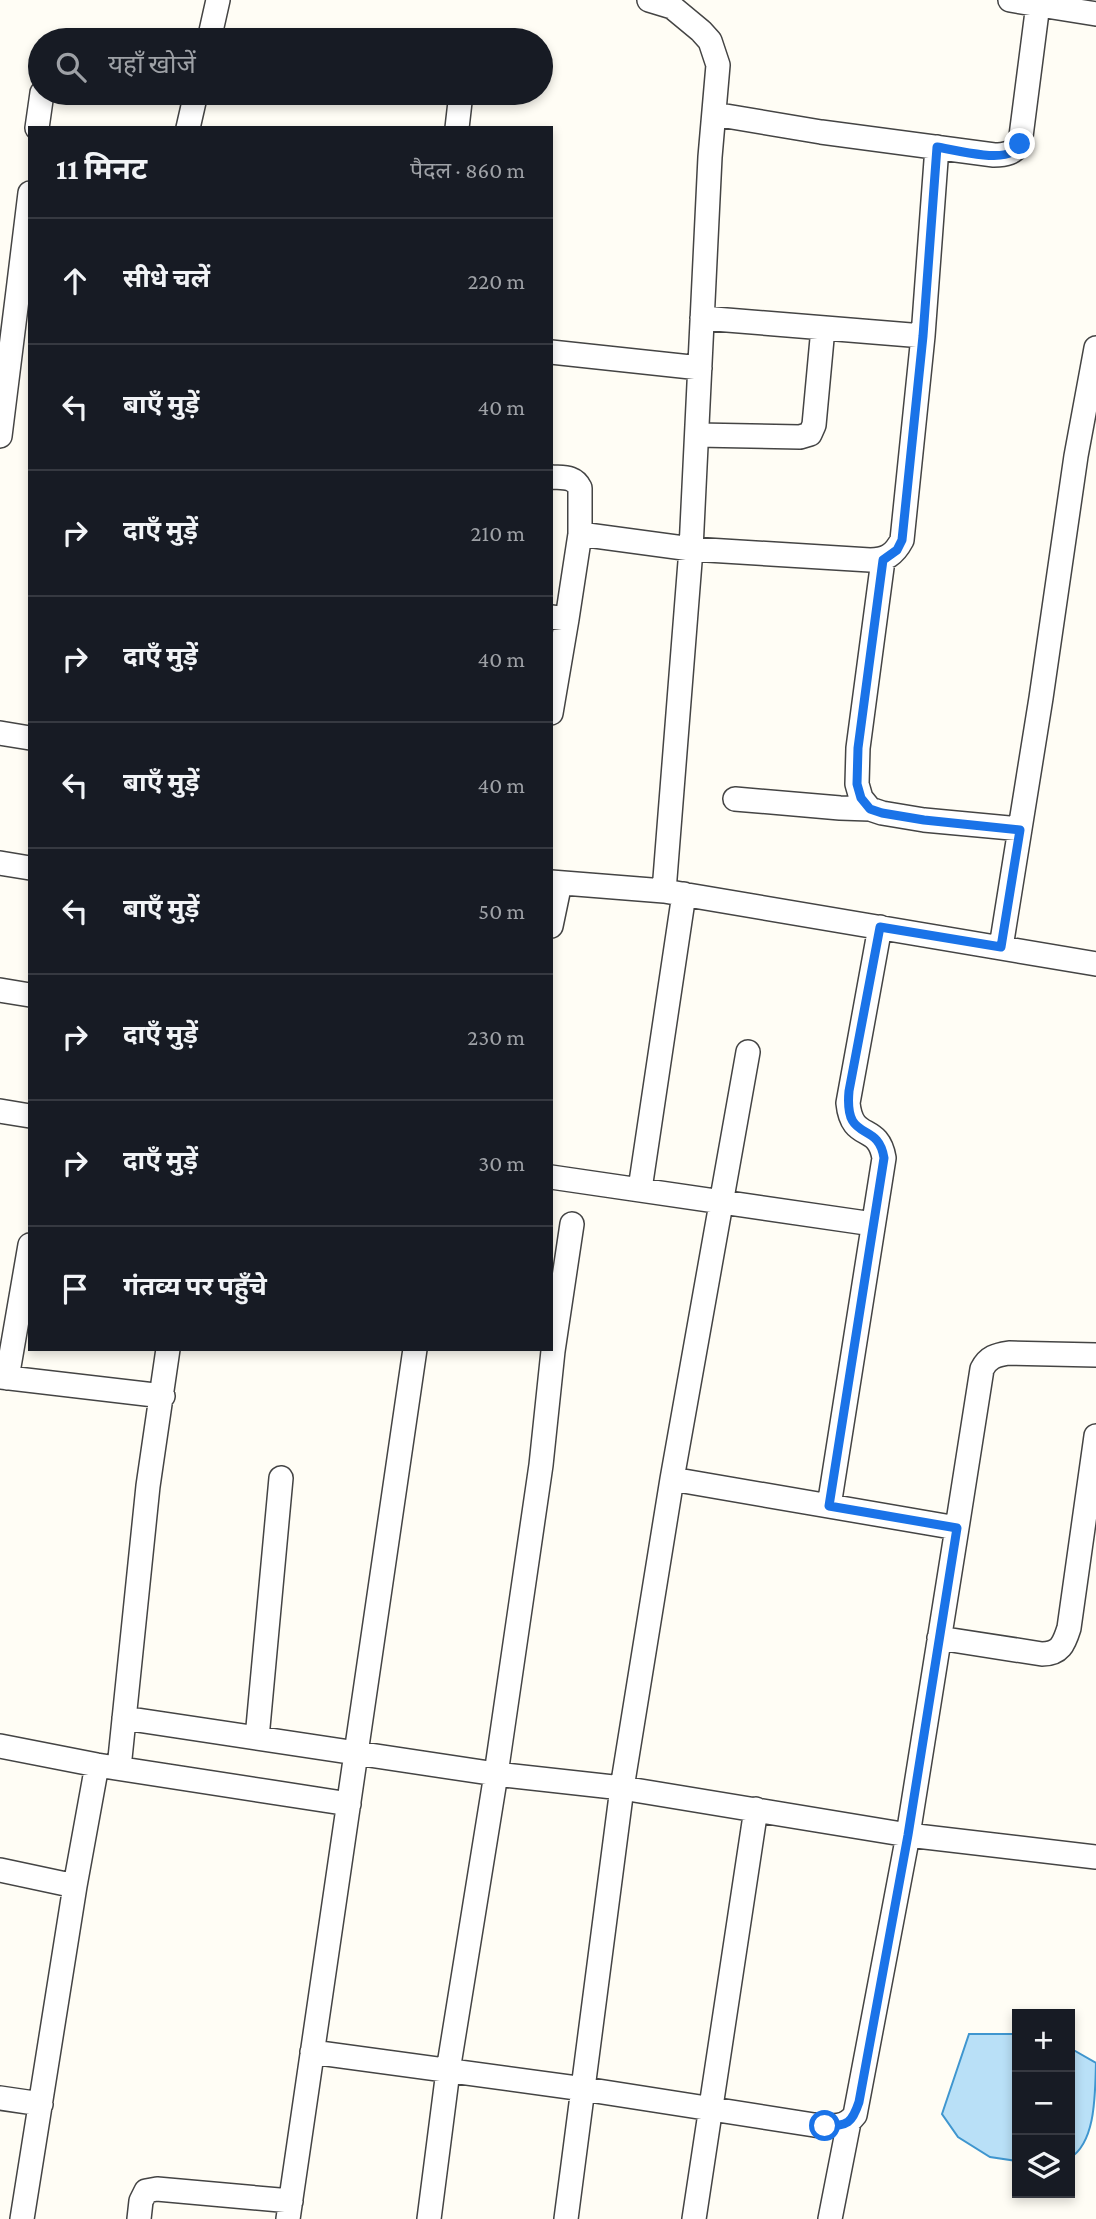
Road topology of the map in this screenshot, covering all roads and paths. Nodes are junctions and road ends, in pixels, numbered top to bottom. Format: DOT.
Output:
graph roads {
  1 [pos="218,0"];
  2 [pos="654,0"];
  3 [pos="1010,0"];
  4 [pos="1038,4"];
  5 [pos="1096,14"];
  6 [pos="212,28"];
  7 [pos="40,105"];
  8 [pos="193,105"];
  9 [pos="460,105"];
  10 [pos="714,114"];
  11 [pos="37,126"];
  12 [pos="188,126"];
  13 [pos="457,126"];
  14 [pos="937,147"];
  15 [pos="28,223"];
  16 [pos="24,284"];
  17 [pos="702,318"];
  18 [pos="823,328"];
  19 [pos="923,336"];
  20 [pos="1096,348"];
  21 [pos="553,352"];
  22 [pos="700,368"];
  23 [pos="697,435"];
  24 [pos="0,436"];
  25 [pos="553,477"];
  26 [pos="580,534"];
  27 [pos="691,549"];
  28 [pos="883,560"];
  29 [pos="559,618"];
  30 [pos="553,689"];
  31 [pos="0,733"];
  32 [pos="28,737"];
  33 [pos="735,799"];
  34 [pos="870,809"];
  35 [pos="1020,830"];
  36 [pos="0,863"];
  37 [pos="28,868"];
  38 [pos="556,883"];
  39 [pos="674,892"];
  40 [pos="553,909"];
  41 [pos="880,927"];
  42 [pos="1001,947"];
  43 [pos="1096,964"];
  44 [pos="0,990"];
  45 [pos="28,995"];
  46 [pos="748,1052"];
  47 [pos="0,1111"];
  48 [pos="28,1116"];
  49 [pos="553,1177"];
  50 [pos="640,1189"];
  51 [pos="722,1202"];
  52 [pos="572,1224"];
  53 [pos="873,1224"];
  54 [pos="28,1255"];
  55 [pos="168,1351"];
  56 [pos="415,1351"];
  57 [pos="1096,1356"];
  58 [pos="4,1378"];
  59 [pos="163,1396"];
  60 [pos="1096,1436"];
  61 [pos="281,1478"];
  62 [pos="672,1479"];
  63 [pos="829,1506"];
  64 [pos="957,1528"];
  65 [pos="939,1638"];
  66 [pos="124,1718"];
  67 [pos="257,1738"];
  68 [pos="0,1746"];
  69 [pos="356,1754"];
  70 [pos="108,1767"];
  71 [pos="496,1774"];
  72 [pos="622,1788"];
  73 [pos="349,1804"];
  74 [pos="756,1810"];
  75 [pos="908,1835"];
  76 [pos="1096,1857"];
  77 [pos="0,1870"];
  78 [pos="75,1886"];
  79 [pos="312,2052"];
  80 [pos="448,2071"];
  81 [pos="584,2089"];
  82 [pos="0,2098"];
  83 [pos="41,2104"];
  84 [pos="712,2109"];
  85 [pos="849,2122"];
  86 [pos="289,2210"];
  87 [pos="22,2219"];
  88 [pos="139,2219"];
  89 [pos="429,2219"];
  90 [pos="566,2219"];
  91 [pos="694,2219"];
  92 [pos="830,2219"];
  1 -- 6 [label="street"];
  2 -- 10 [label="street"];
  3 -- 4 [label="street"];
  4 -- 5 [label="street"];
  4 -- 14 [label="street"];
  7 -- 11 [label="street"];
  8 -- 12 [label="street"];
  9 -- 13 [label="street"];
  10 -- 14 [label="street"];
  10 -- 17 [label="street"];
  14 -- 19 [label="street"];
  15 -- 16 [label="street"];
  16 -- 24 [label="street"];
  17 -- 18 [label="street"];
  17 -- 22 [label="street"];
  18 -- 19 [label="street"];
  18 -- 23 [label="street"];
  19 -- 28 [label="street"];
  20 -- 35 [label="street"];
  21 -- 22 [label="street"];
  22 -- 23 [label="street"];
  23 -- 27 [label="street"];
  25 -- 26 [label="street"];
  26 -- 27 [label="street"];
  26 -- 29 [label="street"];
  27 -- 28 [label="street"];
  27 -- 39 [label="street"];
  28 -- 34 [label="street"];
  29 -- 30 [label="street"];
  31 -- 32 [label="street"];
  33 -- 34 [label="street"];
  34 -- 35 [label="street"];
  35 -- 42 [label="street"];
  36 -- 37 [label="street"];
  38 -- 39 [label="street"];
  38 -- 40 [label="street"];
  39 -- 41 [label="street"];
  39 -- 50 [label="street"];
  41 -- 42 [label="street"];
  41 -- 53 [label="street"];
  42 -- 43 [label="street"];
  44 -- 45 [label="street"];
  46 -- 51 [label="street"];
  47 -- 48 [label="street"];
  49 -- 50 [label="street"];
  50 -- 51 [label="street"];
  51 -- 53 [label="street"];
  51 -- 62 [label="street"];
  52 -- 71 [label="street"];
  53 -- 63 [label="street"];
  54 -- 58 [label="street"];
  55 -- 59 [label="street"];
  56 -- 69 [label="street"];
  57 -- 64 [label="street"];
  58 -- 59 [label="street"];
  59 -- 66 [label="street"];
  60 -- 65 [label="street"];
  61 -- 67 [label="street"];
  62 -- 63 [label="street"];
  62 -- 72 [label="street"];
  63 -- 64 [label="street"];
  64 -- 65 [label="street"];
  65 -- 75 [label="street"];
  66 -- 67 [label="street"];
  66 -- 70 [label="street"];
  67 -- 69 [label="street"];
  68 -- 70 [label="street"];
  69 -- 71 [label="street"];
  69 -- 73 [label="street"];
  70 -- 73 [label="street"];
  70 -- 78 [label="street"];
  71 -- 72 [label="street"];
  71 -- 80 [label="street"];
  72 -- 74 [label="street"];
  72 -- 81 [label="street"];
  73 -- 79 [label="street"];
  74 -- 75 [label="street"];
  74 -- 84 [label="street"];
  75 -- 76 [label="street"];
  75 -- 85 [label="street"];
  77 -- 78 [label="street"];
  78 -- 83 [label="street"];
  79 -- 80 [label="street"];
  79 -- 86 [label="street"];
  80 -- 81 [label="street"];
  80 -- 89 [label="street"];
  81 -- 84 [label="street"];
  81 -- 90 [label="street"];
  82 -- 83 [label="street"];
  83 -- 87 [label="street"];
  84 -- 85 [label="street"];
  84 -- 91 [label="street"];
  85 -- 92 [label="street"];
  86 -- 88 [label="street"];
}
